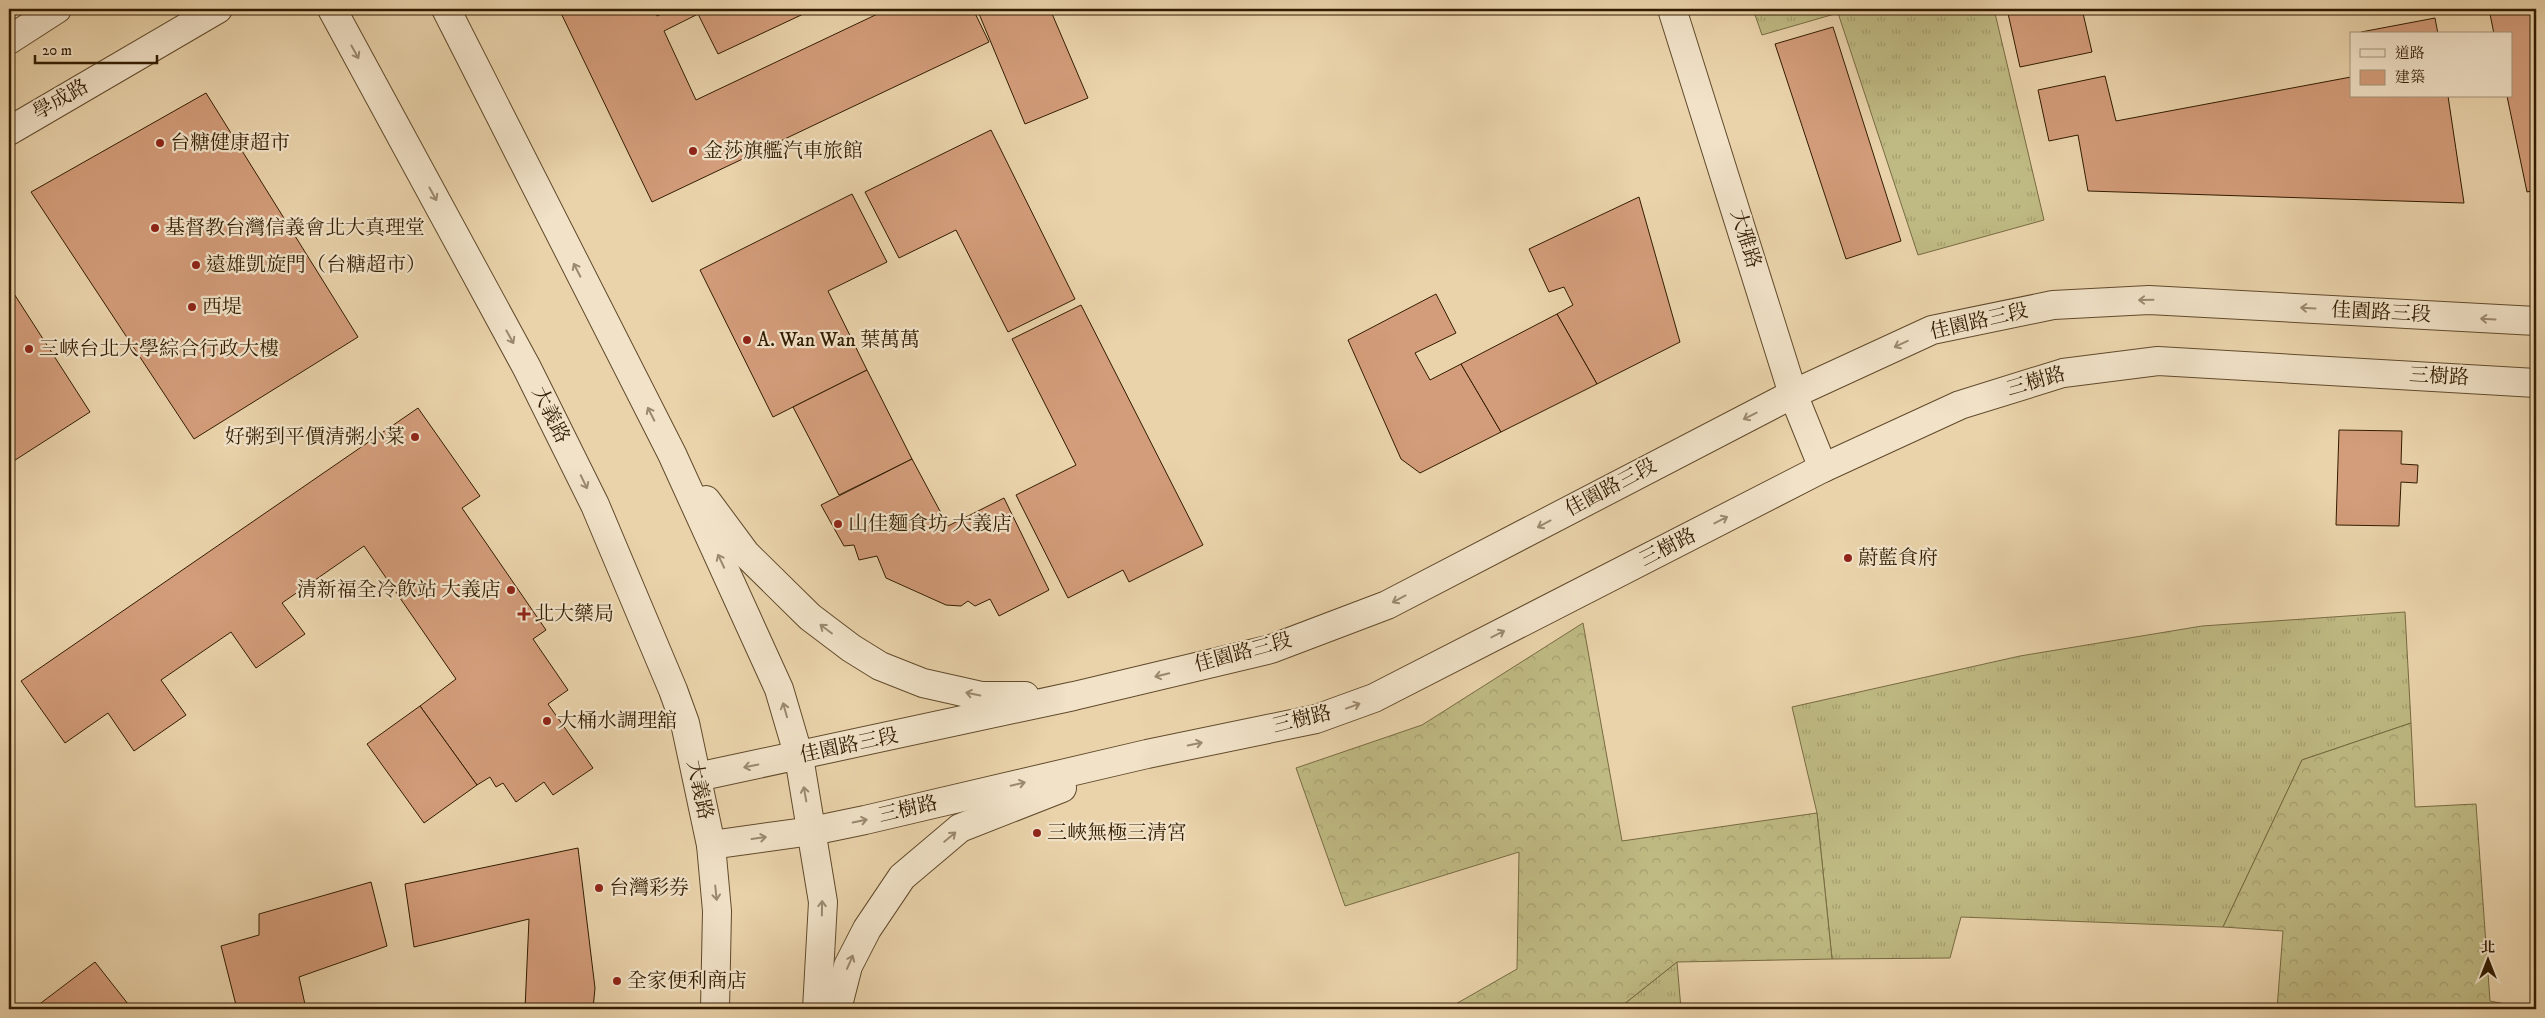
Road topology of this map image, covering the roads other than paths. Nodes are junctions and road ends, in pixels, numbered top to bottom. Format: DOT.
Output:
graph roads {
  1 [pos="57,9"];
  2 [pos="218,9"];
  3 [pos="332,9"];
  4 [pos="446,9"];
  5 [pos="1672,9"];
  6 [pos="9,40"];
  7 [pos="9,131"];
  8 [pos="2536,321"];
  9 [pos="2536,383"];
  10 [pos="1793,394"];
  11 [pos="672,454"];
  12 [pos="1823,468"];
  13 [pos="1074,696"];
  14 [pos="1147,754"];
  15 [pos="799,757"];
  16 [pos="697,777"];
  17 [pos="812,831"];
  18 [pos="711,845"];
  19 [pos="715,1009"];
  20 [pos="817,1009"];
  21 [pos="837,1009"];
  1 -- 6 [label="street"];
  2 -- 7 [label="street, 學成路"];
  3 -- 16 [label="street, 大義路, one-way"];
  11 -- 4 [label="street, one-way"];
  5 -- 10 [label="street, 大雅路"];
  8 -- 10 [label="street, 佳園路三段, one-way"];
  9 -- 12 [label="street, 三樹路"];
  10 -- 12 [label="street, 大雅路"];
  10 -- 13 [label="street, 佳園路三段, one-way"];
  13 -- 11 [label="street, one-way"];
  15 -- 11 [label="street, one-way"];
  14 -- 12 [label="street, 三樹路, one-way"];
  13 -- 15 [label="street, 佳園路三段"];
  17 -- 14 [label="street, 三樹路, one-way"];
  21 -- 14 [label="street, one-way"];
  15 -- 16 [label="street, 佳園路三段, one-way"];
  17 -- 15 [label="street, one-way"];
  16 -- 18 [label="street, 大義路"];
  18 -- 17 [label="street, 三樹路, one-way"];
  20 -- 17 [label="street, one-way"];
  18 -- 19 [label="street, one-way"];
}
